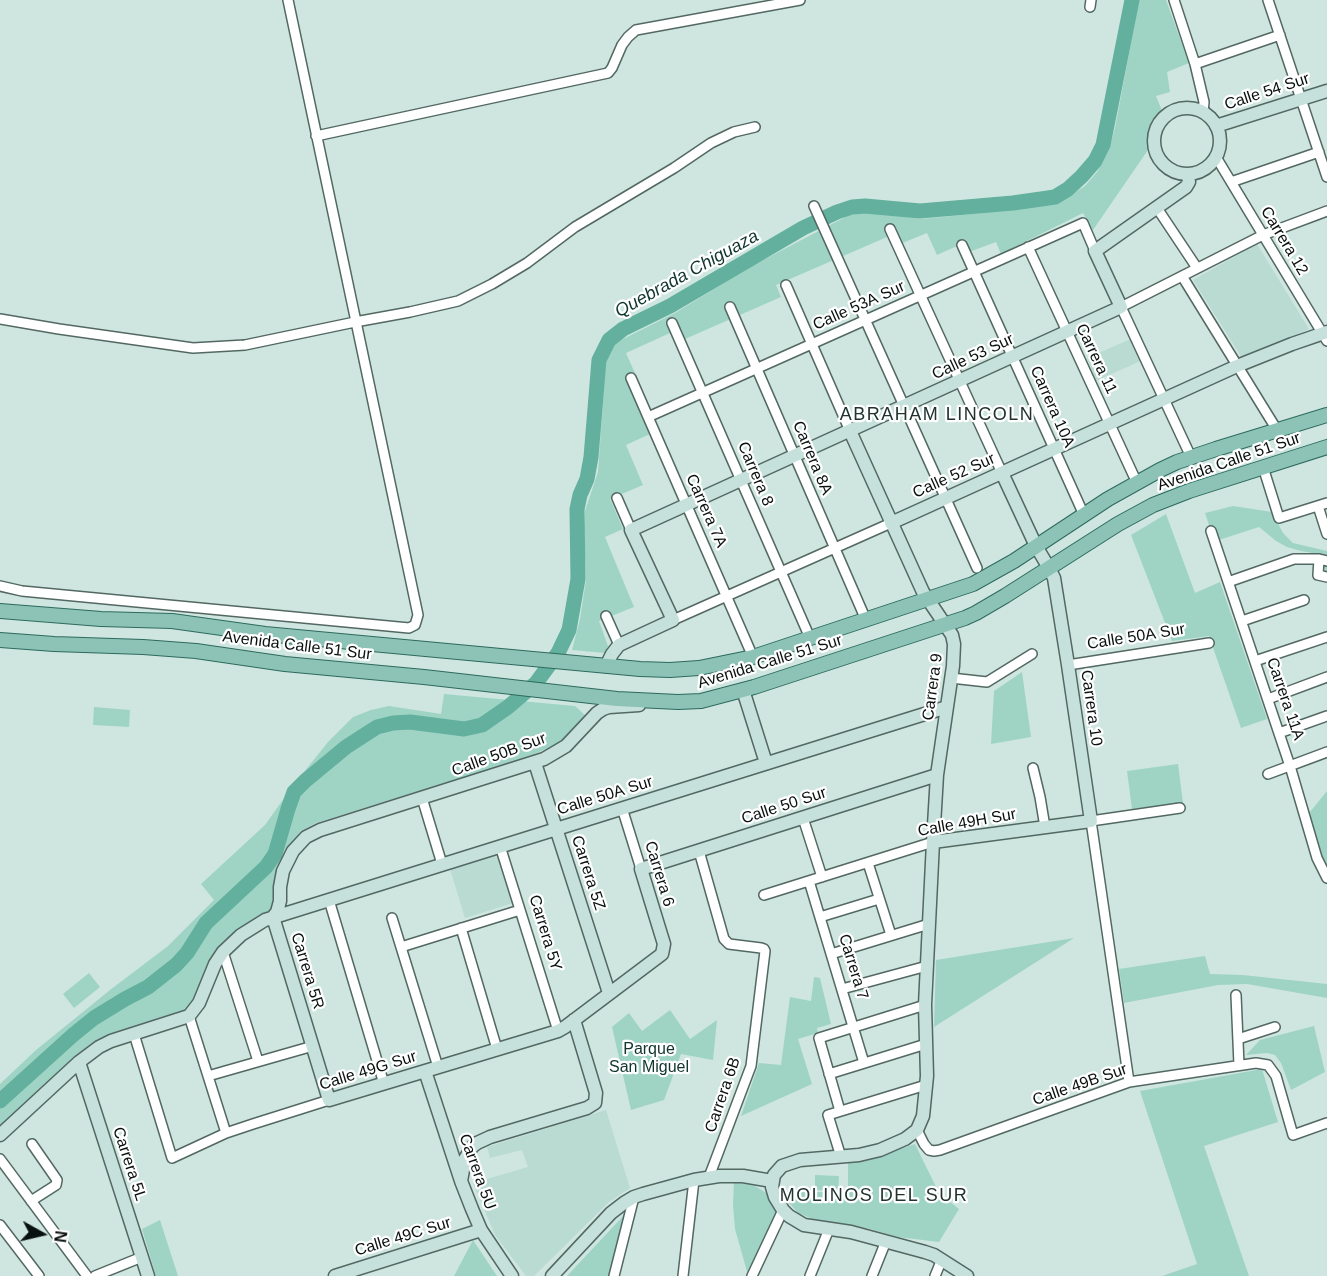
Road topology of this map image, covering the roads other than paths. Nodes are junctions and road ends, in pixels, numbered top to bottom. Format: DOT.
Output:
graph roads {
  1 [pos="288,0"];
  2 [pos="800,0"];
  3 [pos="1174,0"];
  4 [pos="1268,0"];
  5 [pos="1280,35"];
  6 [pos="1195,64"];
  7 [pos="1327,91"];
  8 [pos="1301,99"];
  9 [pos="1203,112"];
  10 [pos="1216,126"];
  11 [pos="755,127"];
  12 [pos="316,136"];
  13 [pos="1318,152"];
  14 [pos="1216,157"];
  15 [pos="1188,174"];
  16 [pos="1327,177"];
  17 [pos="1231,182"];
  18 [pos="815,207"];
  19 [pos="1157,208"];
  20 [pos="1327,211"];
  21 [pos="890,229"];
  22 [pos="1263,235"];
  23 [pos="963,245"];
  24 [pos="1028,247"];
  25 [pos="1095,250"];
  26 [pos="1197,268"];
  27 [pos="974,271"];
  28 [pos="1182,276"];
  29 [pos="786,285"];
  30 [pos="921,295"];
  31 [pos="730,307"];
  32 [pos="1121,307"];
  33 [pos="0,319"];
  34 [pos="865,320"];
  35 [pos="355,322"];
  36 [pos="672,323"];
  37 [pos="1067,332"];
  38 [pos="1326,335"];
  39 [pos="812,344"];
  40 [pos="1013,357"];
  41 [pos="1237,366"];
  42 [pos="757,369"];
  43 [pos="631,378"];
  44 [pos="960,381"];
  45 [pos="703,392"];
  46 [pos="1164,399"];
  47 [pos="904,406"];
  48 [pos="1327,415"];
  49 [pos="648,417"];
  50 [pos="1109,424"];
  51 [pos="1277,430"];
  52 [pos="850,431"];
  53 [pos="1327,447"];
  54 [pos="1054,449"];
  55 [pos="795,456"];
  56 [pos="1191,457"];
  57 [pos="1263,467"];
  58 [pos="1002,473"];
  59 [pos="741,480"];
  60 [pos="1137,483"];
  61 [pos="617,498"];
  62 [pos="945,498"];
  63 [pos="1322,504"];
  64 [pos="686,505"];
  65 [pos="1084,515"];
  66 [pos="891,523"];
  67 [pos="632,530"];
  68 [pos="1211,531"];
  69 [pos="1327,534"];
  70 [pos="1036,546"];
  71 [pos="835,549"];
  72 [pos="1323,560"];
  73 [pos="977,568"];
  74 [pos="1050,568"];
  75 [pos="782,573"];
  76 [pos="1327,577"];
  77 [pos="1228,582"];
  78 [pos="0,586"];
  79 [pos="727,597"];
  80 [pos="927,600"];
  81 [pos="1304,600"];
  82 [pos="0,611"];
  83 [pos="606,616"];
  84 [pos="673,620"];
  85 [pos="866,620"];
  86 [pos="1242,621"];
  87 [pos="945,626"];
  88 [pos="1327,636"];
  89 [pos="810,638"];
  90 [pos="0,640"];
  91 [pos="1209,643"];
  92 [pos="619,645"];
  93 [pos="1032,654"];
  94 [pos="753,657"];
  95 [pos="1255,662"];
  96 [pos="1068,665"];
  97 [pos="606,666"];
  98 [pos="1327,677"];
  99 [pos="951,678"];
  100 [pos="743,690"];
  101 [pos="1268,699"];
  102 [pos="678,702"];
  103 [pos="947,707"];
  104 [pos="1327,716"];
  105 [pos="1279,733"];
  106 [pos="1327,752"];
  107 [pos="535,763"];
  108 [pos="766,763"];
  109 [pos="1290,766"];
  110 [pos="1033,768"];
  111 [pos="1268,774"];
  112 [pos="937,775"];
  113 [pos="422,798"];
  114 [pos="622,808"];
  115 [pos="1180,808"];
  116 [pos="802,818"];
  117 [pos="1091,821"];
  118 [pos="1045,827"];
  119 [pos="556,829"];
  120 [pos="320,830"];
  121 [pos="933,842"];
  122 [pos="500,846"];
  123 [pos="699,851"];
  124 [pos="868,862"];
  125 [pos="442,864"];
  126 [pos="641,869"];
  127 [pos="822,877"];
  128 [pos="1327,878"];
  129 [pos="809,881"];
  130 [pos="764,895"];
  131 [pos="879,899"];
  132 [pos="329,900"];
  133 [pos="520,910"];
  134 [pos="273,917"];
  135 [pos="820,917"];
  136 [pos="392,918"];
  137 [pos="928,924"];
  138 [pos="461,928"];
  139 [pos="891,935"];
  140 [pos="401,947"];
  141 [pos="664,949"];
  142 [pos="223,952"];
  143 [pos="831,954"];
  144 [pos="927,966"];
  145 [pos="842,989"];
  146 [pos="609,993"];
  147 [pos="1236,994"];
  148 [pos="925,1005"];
  149 [pos="189,1016"];
  150 [pos="574,1020"];
  151 [pos="1275,1027"];
  152 [pos="853,1028"];
  153 [pos="558,1031"];
  154 [pos="134,1034"];
  155 [pos="1238,1039"];
  156 [pos="926,1044"];
  157 [pos="313,1046"];
  158 [pos="497,1050"];
  159 [pos="258,1061"];
  160 [pos="79,1062"];
  161 [pos="864,1063"];
  162 [pos="1239,1065"];
  163 [pos="438,1067"];
  164 [pos="425,1071"];
  165 [pos="829,1074"];
  166 [pos="208,1076"];
  167 [pos="1129,1082"];
  168 [pos="384,1084"];
  169 [pos="926,1085"];
  170 [pos="329,1100"];
  171 [pos="840,1111"];
  172 [pos="1327,1123"];
  173 [pos="917,1130"];
  174 [pos="226,1133"];
  175 [pos="0,1135"];
  176 [pos="32,1144"];
  177 [pos="841,1157"];
  178 [pos="0,1159"];
  179 [pos="709,1177"];
  180 [pos="694,1180"];
  181 [pos="461,1181"];
  182 [pos="772,1181"];
  183 [pos="634,1197"];
  184 [pos="31,1201"];
  185 [pos="783,1210"];
  186 [pos="0,1225"];
  187 [pos="829,1229"];
  188 [pos="481,1230"];
  189 [pos="886,1241"];
  190 [pos="142,1257"];
  191 [pos="942,1259"];
  192 [pos="100,1275"];
  193 [pos="39,1276"];
  194 [pos="87,1276"];
  195 [pos="148,1276"];
  196 [pos="335,1276"];
  197 [pos="512,1276"];
  198 [pos="552,1276"];
  199 [pos="614,1276"];
  200 [pos="683,1276"];
  201 [pos="752,1276"];
  202 [pos="810,1276"];
  203 [pos="872,1276"];
  204 [pos="935,1276"];
  205 [pos="967,1276"];
  1 -- 12 [label="street"];
  2 -- 12 [label="street"];
  3 -- 6 [label="street"];
  4 -- 5 [label="street"];
  5 -- 6 [label="street"];
  5 -- 8 [label="street"];
  6 -- 9 [label="street"];
  7 -- 8 [label="street, Calle 54 Sur"];
  8 -- 10 [label="street, Calle 54 Sur"];
  8 -- 13 [label="street"];
  9 -- 10 [label="street"];
  9 -- 15 [label="street"];
  10 -- 14 [label="street"];
  11 -- 35 [label="street"];
  12 -- 35 [label="street"];
  13 -- 16 [label="street"];
  13 -- 17 [label="street"];
  14 -- 15 [label="street"];
  14 -- 17 [label="street, Carrera 12"];
  15 -- 19 [label="street"];
  17 -- 22 [label="street, Carrera 12"];
  18 -- 34 [label="street"];
  19 -- 25 [label="street"];
  19 -- 26 [label="street"];
  20 -- 22 [label="street, Calle 53 Sur"];
  21 -- 30 [label="street, Carrera 10"];
  22 -- 26 [label="street, Calle 53 Sur"];
  22 -- 38 [label="street, Carrera 12"];
  23 -- 27 [label="street, Carrera 10A"];
  24 -- 25 [label="street, Calle 53A Sur"];
  24 -- 27 [label="street, Calle 53A Sur"];
  24 -- 37 [label="street, Carrera 11"];
  25 -- 32 [label="street"];
  26 -- 28 [label="street, Calle 53 Sur"];
  27 -- 30 [label="street, Calle 53A Sur"];
  27 -- 40 [label="street, Carrera 10A"];
  28 -- 32 [label="street, Calle 53 Sur"];
  28 -- 41 [label="street"];
  29 -- 39 [label="street, Carrera 9"];
  30 -- 34 [label="street, Calle 53A Sur"];
  30 -- 44 [label="street, Carrera 10"];
  31 -- 42 [label="street, Carrera 8A"];
  32 -- 37 [label="street, Calle 53 Sur"];
  32 -- 46 [label="street"];
  33 -- 35 [label="street"];
  34 -- 39 [label="street, Calle 53A Sur"];
  34 -- 47 [label="street"];
  35 -- 78 [label="street"];
  36 -- 45 [label="street, Carrera 8"];
  37 -- 40 [label="street, Calle 53 Sur"];
  37 -- 50 [label="street, Carrera 11"];
  38 -- 41 [label="street, Calle 52 Sur"];
  39 -- 42 [label="street, Calle 53A Sur"];
  39 -- 52 [label="street, Carrera 9"];
  40 -- 44 [label="street, Calle 53 Sur"];
  40 -- 54 [label="street, Carrera 10A"];
  41 -- 46 [label="street, Calle 52 Sur"];
  41 -- 51 [label="street"];
  42 -- 45 [label="street, Calle 53A Sur"];
  42 -- 55 [label="street, Carrera 8A"];
  43 -- 49 [label="street, Carrera 7A"];
  44 -- 47 [label="street, Calle 53 Sur"];
  44 -- 58 [label="street, Carrera 10"];
  45 -- 49 [label="street, Calle 53A Sur"];
  45 -- 59 [label="street, Carrera 8"];
  46 -- 50 [label="street, Calle 52 Sur"];
  46 -- 56 [label="street"];
  47 -- 52 [label="street, Calle 53 Sur"];
  47 -- 62 [label="street"];
  48 -- 51 [label="main road, Avenida Calle 51 Sur"];
  49 -- 64 [label="street, Carrera 7A"];
  50 -- 54 [label="street, Calle 52 Sur"];
  50 -- 60 [label="street, Carrera 11"];
  51 -- 56 [label="main road, Avenida Calle 51 Sur"];
  52 -- 55 [label="street, Calle 53 Sur"];
  52 -- 66 [label="street, Carrera 9"];
  53 -- 57 [label="main road, Avenida Calle 51 Sur"];
  54 -- 58 [label="street, Calle 52 Sur"];
  54 -- 65 [label="street, Carrera 10A"];
  55 -- 59 [label="street, Calle 53 Sur"];
  55 -- 71 [label="street, Carrera 8A"];
  56 -- 60 [label="main road, Avenida Calle 51 Sur"];
  57 -- 63 [label="street"];
  57 -- 74 [label="main road, Avenida Calle 51 Sur"];
  58 -- 62 [label="street, Calle 52 Sur"];
  58 -- 70 [label="street, Carrera 10"];
  59 -- 64 [label="street, Calle 53 Sur"];
  59 -- 75 [label="street, Carrera 8"];
  60 -- 65 [label="main road, Avenida Calle 51 Sur"];
  61 -- 67 [label="street"];
  62 -- 66 [label="street, Calle 52 Sur"];
  62 -- 73 [label="street"];
  63 -- 69 [label="street"];
  64 -- 67 [label="street, Calle 53 Sur"];
  64 -- 79 [label="street, Carrera 7A"];
  65 -- 70 [label="main road, Avenida Calle 51 Sur"];
  66 -- 71 [label="street, Calle 52 Sur"];
  66 -- 80 [label="street, Carrera 9"];
  67 -- 84 [label="street"];
  68 -- 77 [label="street, Carrera 11A"];
  70 -- 74 [label="street, Carrera 10"];
  70 -- 80 [label="main road, Avenida Calle 51 Sur"];
  71 -- 75 [label="street, Calle 52 Sur"];
  71 -- 85 [label="street, Carrera 8A"];
  72 -- 76 [label="street"];
  72 -- 77 [label="street"];
  74 -- 87 [label="main road, Avenida Calle 51 Sur"];
  74 -- 96 [label="street, Carrera 10"];
  75 -- 79 [label="street, Calle 52 Sur"];
  75 -- 89 [label="street, Carrera 8"];
  77 -- 86 [label="street, Carrera 11A"];
  79 -- 84 [label="street, Calle 52 Sur"];
  79 -- 94 [label="street, Carrera 7A"];
  80 -- 85 [label="main road, Avenida Calle 51 Sur"];
  80 -- 87 [label="street, Carrera 9"];
  81 -- 86 [label="street"];
  82 -- 97 [label="main road, Avenida Calle 51 Sur"];
  83 -- 92 [label="street"];
  84 -- 92 [label="street, Calle 52 Sur"];
  85 -- 89 [label="main road, Avenida Calle 51 Sur"];
  86 -- 95 [label="street, Carrera 11A"];
  87 -- 99 [label="street, Carrera 9"];
  87 -- 100 [label="main road, Avenida Calle 51 Sur"];
  88 -- 95 [label="street"];
  89 -- 94 [label="main road, Avenida Calle 51 Sur"];
  90 -- 102 [label="main road, Avenida Calle 51 Sur"];
  91 -- 96 [label="street, Calle 50A Sur"];
  92 -- 97 [label="street"];
  93 -- 99 [label="street"];
  94 -- 97 [label="main road, Avenida Calle 51 Sur"];
  95 -- 101 [label="street, Carrera 11A"];
  96 -- 117 [label="street, Carrera 10"];
  98 -- 101 [label="street"];
  99 -- 103 [label="street, Carrera 9"];
  100 -- 102 [label="main road, Avenida Calle 51 Sur"];
  100 -- 108 [label="street"];
  101 -- 105 [label="street, Carrera 11A"];
  102 -- 107 [label="street, Calle 50B Sur"];
  103 -- 108 [label="street, Calle 50A Sur"];
  103 -- 112 [label="street, Carrera 9"];
  104 -- 105 [label="street"];
  105 -- 109 [label="street, Carrera 11A"];
  106 -- 109 [label="street"];
  107 -- 113 [label="street, Calle 50B Sur"];
  107 -- 119 [label="street, Carrera 5Z"];
  108 -- 114 [label="street, Calle 50A Sur"];
  109 -- 111 [label="street"];
  109 -- 128 [label="street, Carrera 11A"];
  110 -- 118 [label="street"];
  112 -- 116 [label="street, Calle 50 Sur"];
  112 -- 121 [label="street, Carrera 9"];
  113 -- 120 [label="street, Calle 50B Sur"];
  113 -- 125 [label="street"];
  114 -- 119 [label="street, Calle 50A Sur"];
  114 -- 126 [label="street, Carrera 6"];
  115 -- 117 [label="street, Calle 49H Sur"];
  116 -- 123 [label="street, Calle 50 Sur"];
  116 -- 127 [label="street"];
  117 -- 118 [label="street, Calle 49H Sur"];
  117 -- 167 [label="street, Carrera 10"];
  118 -- 121 [label="street, Calle 49H Sur"];
  119 -- 122 [label="street, Calle 50A Sur"];
  119 -- 146 [label="street, Carrera 5Z"];
  120 -- 134 [label="street, Carrera 5R"];
  121 -- 124 [label="street, Calle 49H Sur"];
  121 -- 137 [label="street, Carrera 9"];
  122 -- 125 [label="street, Calle 50A Sur"];
  122 -- 133 [label="street, Carrera 5Y"];
  123 -- 126 [label="street, Calle 50 Sur"];
  123 -- 179 [label="street, Carrera 6B"];
  124 -- 127 [label="street, Calle 49H Sur"];
  124 -- 131 [label="street"];
  125 -- 132 [label="street, Calle 50A Sur"];
  126 -- 141 [label="street, Carrera 6"];
  127 -- 129 [label="street, Calle 49H Sur"];
  129 -- 130 [label="street, Calle 49H Sur"];
  129 -- 135 [label="street, Carrera 7"];
  131 -- 135 [label="street"];
  131 -- 139 [label="street"];
  132 -- 134 [label="street, Calle 50A Sur"];
  132 -- 168 [label="street"];
  133 -- 138 [label="street"];
  133 -- 153 [label="street, Carrera 5Y"];
  134 -- 142 [label="street, Calle 50A Sur"];
  134 -- 157 [label="street, Carrera 5R"];
  135 -- 143 [label="street, Carrera 7"];
  136 -- 140 [label="street"];
  137 -- 139 [label="street"];
  137 -- 144 [label="street, Carrera 9"];
  138 -- 140 [label="street"];
  138 -- 158 [label="street"];
  139 -- 143 [label="street"];
  140 -- 163 [label="street"];
  141 -- 146 [label="street, Calle 49G Sur"];
  142 -- 149 [label="street, Calle 50A Sur"];
  142 -- 159 [label="street"];
  143 -- 145 [label="street, Carrera 7"];
  144 -- 145 [label="street"];
  144 -- 148 [label="street, Carrera 9"];
  145 -- 152 [label="street, Carrera 7"];
  146 -- 150 [label="street, Calle 49G Sur"];
  147 -- 155 [label="street"];
  148 -- 152 [label="street"];
  148 -- 156 [label="street, Carrera 9"];
  149 -- 154 [label="street"];
  149 -- 166 [label="street"];
  150 -- 153 [label="street, Calle 49G Sur"];
  150 -- 181 [label="street"];
  151 -- 155 [label="street"];
  152 -- 161 [label="street, Carrera 7"];
  152 -- 165 [label="street"];
  153 -- 158 [label="street, Calle 49G Sur"];
  154 -- 160 [label="street"];
  154 -- 174 [label="street, Calle 49G Sur"];
  155 -- 162 [label="street"];
  156 -- 161 [label="street"];
  156 -- 169 [label="street, Carrera 9"];
  157 -- 159 [label="street"];
  157 -- 170 [label="street, Carrera 5R"];
  158 -- 163 [label="street, Calle 49G Sur"];
  159 -- 166 [label="street"];
  160 -- 175 [label="street"];
  160 -- 190 [label="street, Carrera 5L"];
  161 -- 165 [label="street"];
  162 -- 167 [label="street, Calle 49B Sur"];
  162 -- 172 [label="street, Calle 49B Sur"];
  163 -- 164 [label="street, Calle 49G Sur"];
  164 -- 168 [label="street, Calle 49G Sur"];
  164 -- 181 [label="street, Carrera 5U"];
  165 -- 171 [label="street"];
  166 -- 174 [label="street"];
  167 -- 173 [label="street, Calle 49B Sur"];
  168 -- 170 [label="street, Calle 49G Sur"];
  169 -- 171 [label="street"];
  169 -- 173 [label="street, Carrera 9"];
  170 -- 174 [label="street, Calle 49G Sur"];
  171 -- 177 [label="street"];
  173 -- 177 [label="street"];
  176 -- 184 [label="street"];
  177 -- 182 [label="street"];
  178 -- 184 [label="street"];
  179 -- 180 [label="street"];
  179 -- 182 [label="street"];
  180 -- 183 [label="street"];
  180 -- 200 [label="street"];
  181 -- 188 [label="street, Carrera 5U"];
  182 -- 185 [label="street"];
  183 -- 198 [label="street"];
  183 -- 199 [label="street"];
  184 -- 194 [label="street"];
  185 -- 187 [label="street"];
  185 -- 201 [label="street"];
  186 -- 193 [label="street"];
  187 -- 189 [label="street"];
  187 -- 202 [label="street"];
  188 -- 196 [label="street, Calle 49C Sur"];
  188 -- 197 [label="street, Carrera 5U"];
  189 -- 191 [label="street"];
  189 -- 203 [label="street"];
  190 -- 192 [label="street"];
  190 -- 195 [label="street, Carrera 5L"];
  191 -- 204 [label="street"];
  191 -- 205 [label="street"];
}
